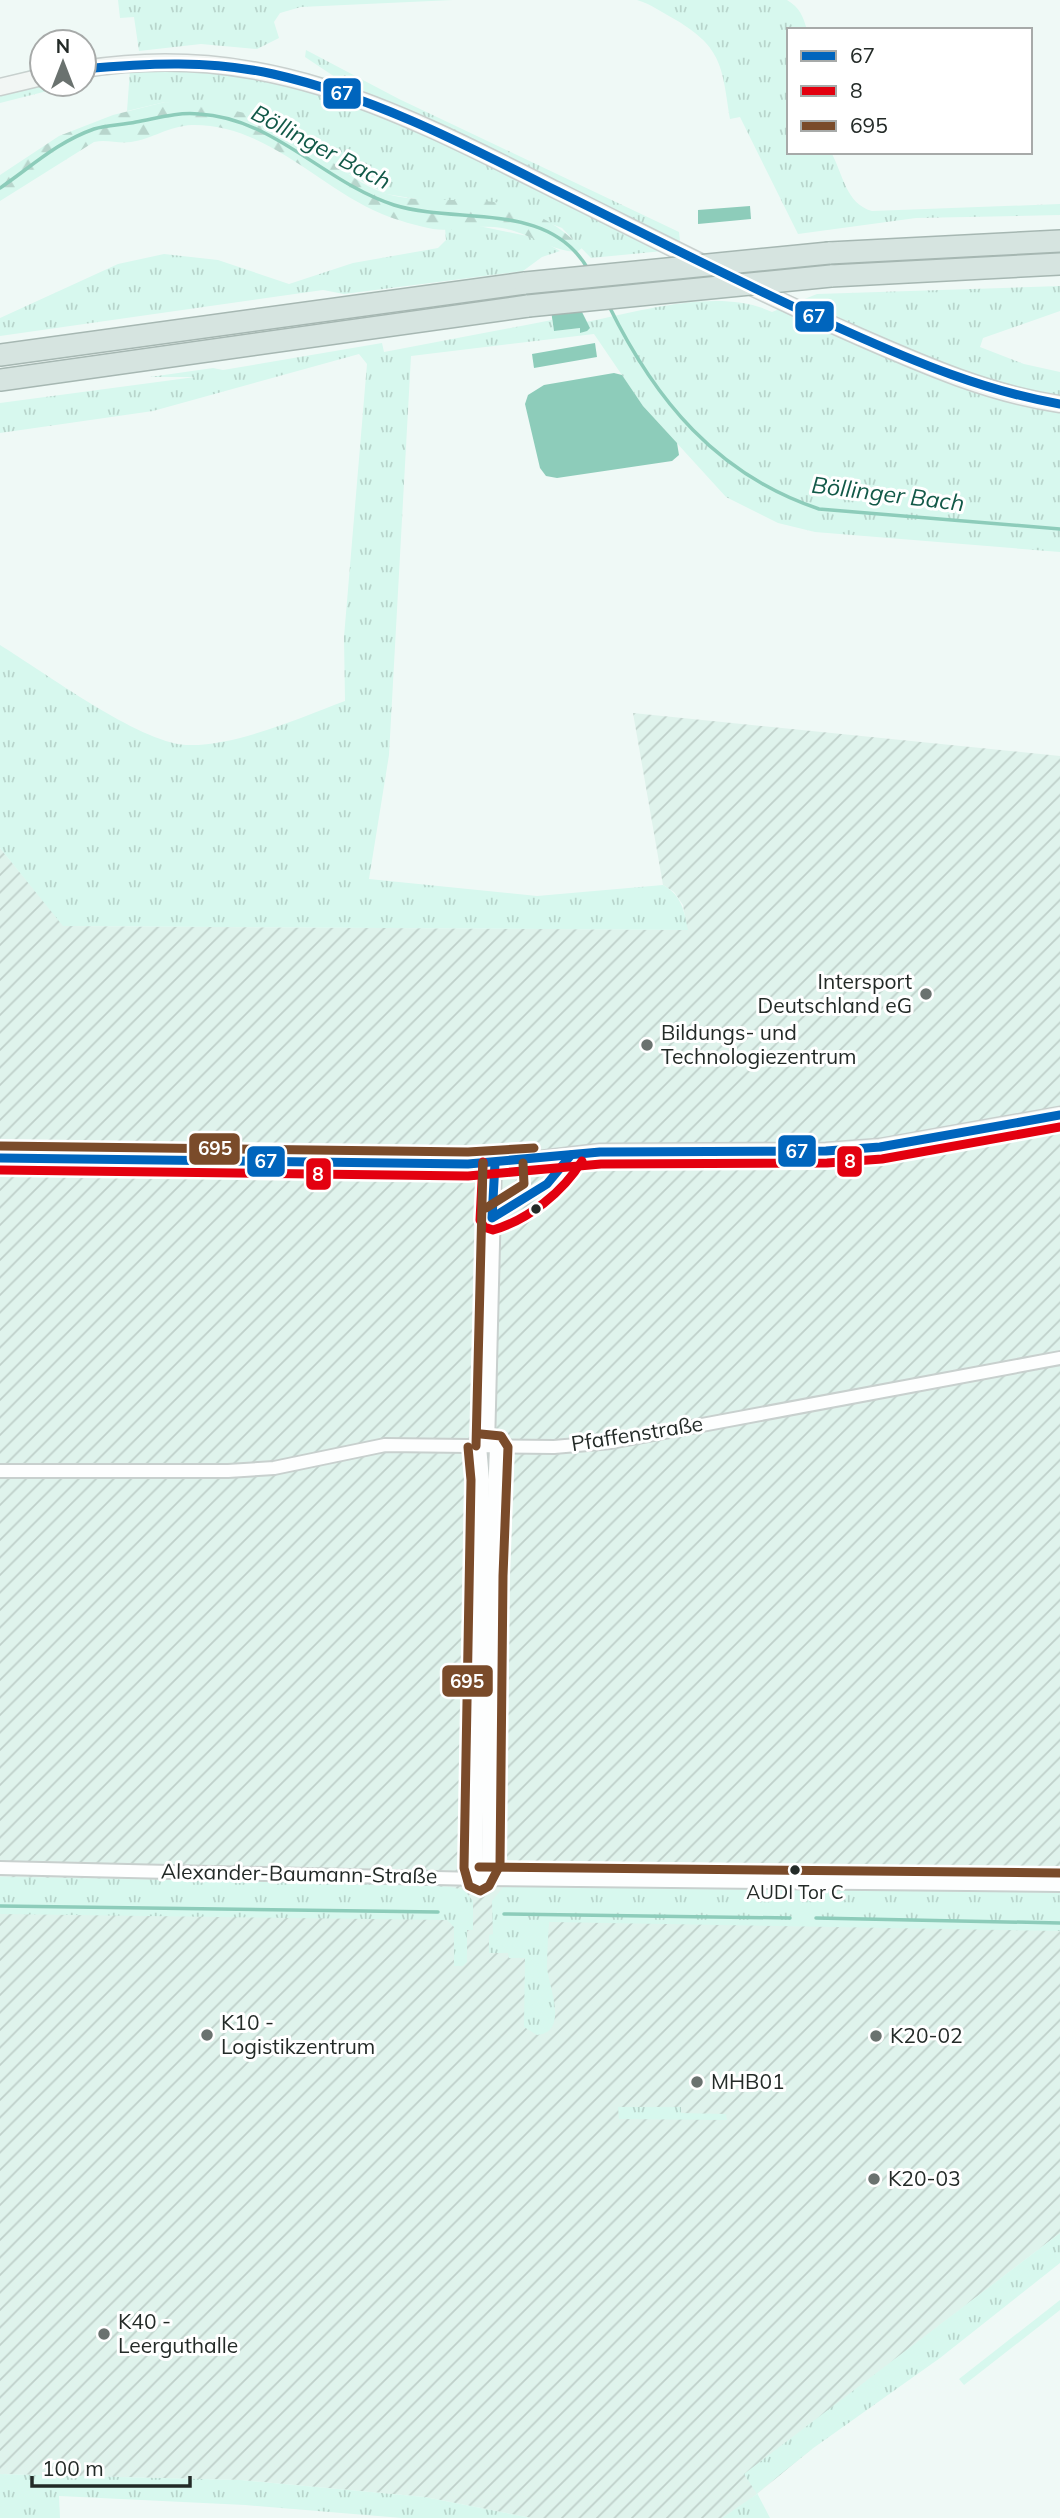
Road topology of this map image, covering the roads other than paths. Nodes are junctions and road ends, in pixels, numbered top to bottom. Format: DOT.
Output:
graph roads {
  1 [pos="98,68"];
  2 [pos="28,80"];
  3 [pos="0,87"];
  4 [pos="1060,241"];
  5 [pos="1060,264"];
  6 [pos="0,355"];
  7 [pos="0,380"];
  8 [pos="1060,404"];
  9 [pos="1060,1115"];
  10 [pos="0,1158"];
  11 [pos="495,1164"];
  12 [pos="1060,1358"];
  13 [pos="488,1446"];
  14 [pos="0,1471"];
  15 [pos="0,1868"];
  16 [pos="480,1879"];
  17 [pos="1060,1885"];
  1 -- 8 [label="street"];
  2 -- 3 [label="street"];
  4 -- 6 [label="highway, bridge"];
  5 -- 7 [label="highway, bridge"];
  9 -- 11 [label="street"];
  10 -- 11 [label="street"];
  11 -- 13 [label="street"];
  12 -- 13 [label="street, Pfaffenstraße"];
  13 -- 14 [label="street, Pfaffenstraße"];
  13 -- 16 [label="street"];
  15 -- 16 [label="street, Alexander-Baumann-Straße"];
  16 -- 17 [label="street, Alexander-Baumann-Straße"];
}
